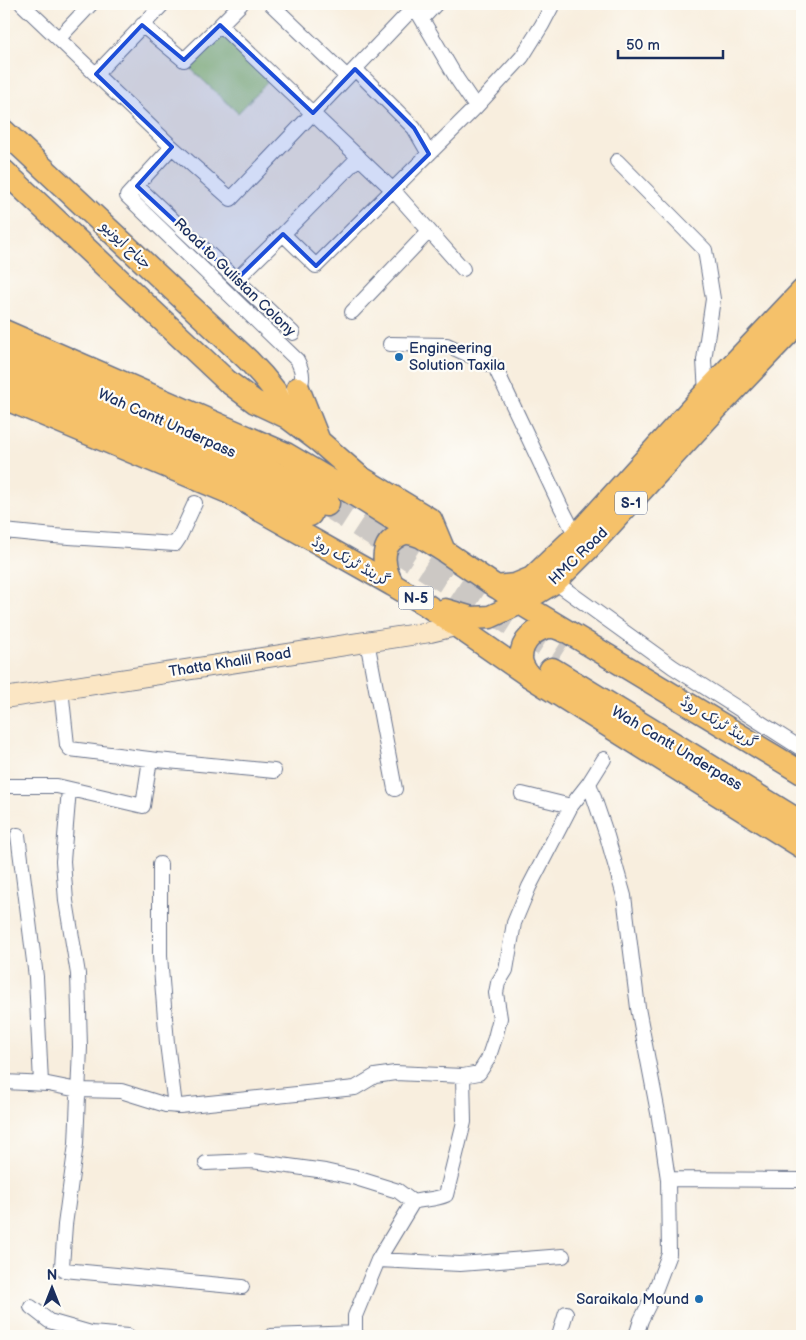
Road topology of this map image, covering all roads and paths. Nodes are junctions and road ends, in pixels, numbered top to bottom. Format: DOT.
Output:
graph roads {
  1 [pos="22,4"];
  2 [pos="92,4"];
  3 [pos="163,4"];
  4 [pos="241,4"];
  5 [pos="271,4"];
  6 [pos="436,4"];
  7 [pos="553,4"];
  8 [pos="414,5"];
  9 [pos="422,19"];
  10 [pos="142,25"];
  11 [pos="220,25"];
  12 [pos="59,38"];
  13 [pos="351,73"];
  14 [pos="96,74"];
  15 [pos="476,107"];
  16 [pos="313,112"];
  17 [pos="4,131"];
  18 [pos="172,147"];
  19 [pos="429,154"];
  20 [pos="359,157"];
  21 [pos="617,161"];
  22 [pos="4,171"];
  23 [pos="137,186"];
  24 [pos="393,190"];
  25 [pos="429,231"];
  26 [pos="283,234"];
  27 [pos="463,269"];
  28 [pos="237,279"];
  29 [pos="802,292"];
  30 [pos="352,312"];
  31 [pos="802,319"];
  32 [pos="4,331"];
  33 [pos="293,333"];
  34 [pos="390,344"];
  35 [pos="4,351"];
  36 [pos="4,378"];
  37 [pos="298,388"];
  38 [pos="275,391"];
  39 [pos="4,398"];
  40 [pos="712,400"];
  41 [pos="287,417"];
  42 [pos="320,442"];
  43 [pos="194,503"];
  44 [pos="4,531"];
  45 [pos="576,536"];
  46 [pos="422,537"];
  47 [pos="444,551"];
  48 [pos="555,582"];
  49 [pos="491,583"];
  50 [pos="393,584"];
  51 [pos="520,603"];
  52 [pos="425,604"];
  53 [pos="464,622"];
  54 [pos="367,641"];
  55 [pos="552,659"];
  56 [pos="673,667"];
  57 [pos="656,684"];
  58 [pos="61,688"];
  59 [pos="4,699"];
  60 [pos="802,749"];
  61 [pos="150,759"];
  62 [pos="604,759"];
  63 [pos="274,770"];
  64 [pos="802,773"];
  65 [pos="589,783"];
  66 [pos="4,786"];
  67 [pos="68,790"];
  68 [pos="395,790"];
  69 [pos="522,794"];
  70 [pos="802,804"];
  71 [pos="571,806"];
  72 [pos="802,825"];
  73 [pos="18,835"];
  74 [pos="802,847"];
  75 [pos="160,864"];
  76 [pos="463,1076"];
  77 [pos="4,1082"];
  78 [pos="40,1084"];
  79 [pos="78,1090"];
  80 [pos="175,1106"];
  81 [pos="206,1163"];
  82 [pos="668,1179"];
  83 [pos="802,1180"];
  84 [pos="413,1202"];
  85 [pos="563,1256"];
  86 [pos="378,1260"];
  87 [pos="242,1286"];
  88 [pos="31,1307"];
  89 [pos="566,1313"];
  90 [pos="356,1335"];
  91 [pos="128,1336"];
  92 [pos="271,1336"];
  93 [pos="559,1336"];
  94 [pos="636,1336"];
  1 -- 12 [label="street"];
  2 -- 12 [label="street"];
  3 -- 10 [label="street"];
  4 -- 11 [label="street"];
  5 -- 13 [label="street"];
  6 -- 9 [label="street"];
  7 -- 15 [label="street"];
  8 -- 9 [label="street"];
  8 -- 13 [label="street"];
  9 -- 15 [label="street"];
  10 -- 11 [label="street"];
  10 -- 14 [label="street"];
  11 -- 16 [label="street"];
  12 -- 14 [label="street"];
  13 -- 16 [label="street"];
  13 -- 19 [label="street"];
  14 -- 18 [label="street"];
  15 -- 19 [label="street"];
  16 -- 18 [label="street"];
  16 -- 20 [label="street"];
  17 -- 38 [label="main road, جناح ایونیو"];
  18 -- 23 [label="street"];
  19 -- 24 [label="street"];
  20 -- 24 [label="street"];
  20 -- 26 [label="street"];
  21 -- 40 [label="street"];
  22 -- 41 [label="main road, جناح ایونیو"];
  23 -- 28 [label="street"];
  23 -- 37 [label="street, Road to Gulistan Colony"];
  24 -- 25 [label="street"];
  24 -- 26 [label="street"];
  25 -- 27 [label="street"];
  25 -- 30 [label="street"];
  26 -- 28 [label="street"];
  28 -- 33 [label="street"];
  29 -- 40 [label="main road, HMC Road / S-1"];
  31 -- 40 [label="main road, HMC Road / S-1"];
  32 -- 46 [label="main road, گرینڈ ٹرنک روڈ"];
  34 -- 45 [label="street"];
  35 -- 36 [label="highway, Wah Cantt Underpass"];
  37 -- 38 [label="street"];
  37 -- 42 [label="main road"];
  38 -- 41 [label="main road, جناح ایونیو"];
  39 -- 50 [label="main road, گرینڈ ٹرنک روڈ / N-5"];
  40 -- 45 [label="main road, HMC Road / S-1"];
  40 -- 48 [label="main road, HMC Road / S-1"];
  41 -- 42 [label="main road, جناح ایونیو"];
  42 -- 47 [label="main road, جناح ایونیو"];
  43 -- 44 [label="street"];
  45 -- 49 [label="main road, HMC Road / S-1"];
  46 -- 47 [label="main road, گرینڈ ٹرنک روڈ"];
  46 -- 50 [label="main road"];
  47 -- 49 [label="main road, گرینڈ ٹرنک روڈ"];
  48 -- 51 [label="main road, HMC Road / S-1"];
  48 -- 56 [label="street"];
  49 -- 51 [label="main road, گرینڈ ٹرنک روڈ"];
  49 -- 53 [label="main road"];
  50 -- 52 [label="main road, گرینڈ ٹرنک روڈ / N-5"];
  51 -- 53 [label="main road, HMC Road / S-1"];
  51 -- 55 [label="main road, گرینڈ ٹرنک روڈ"];
  52 -- 53 [label="main road, HMC Road / S-1"];
  53 -- 54 [label="street, Thatta Khalil Road"];
  53 -- 55 [label="main road, گرینڈ ٹرنک روڈ"];
  54 -- 58 [label="street, Thatta Khalil Road"];
  54 -- 68 [label="street"];
  55 -- 57 [label="main road, گرینڈ ٹرنک روڈ"];
  55 -- 70 [label="highway, Wah Cantt Underpass"];
  55 -- 72 [label="highway, Wah Cantt Underpass"];
  55 -- 74 [label="main road, گرینڈ ٹرنک روڈ"];
  56 -- 57 [label="street"];
  56 -- 60 [label="street"];
  57 -- 64 [label="main road, گرینڈ ٹرنک روڈ"];
  58 -- 59 [label="street, Thatta Khalil Road"];
  58 -- 61 [label="street"];
  61 -- 63 [label="street"];
  61 -- 67 [label="street"];
  62 -- 65 [label="street"];
  65 -- 71 [label="street"];
  65 -- 82 [label="street"];
  66 -- 67 [label="street"];
  67 -- 79 [label="street"];
  69 -- 71 [label="street"];
  71 -- 76 [label="street"];
  73 -- 78 [label="street"];
  75 -- 80 [label="street"];
  76 -- 80 [label="street"];
  76 -- 84 [label="street"];
  77 -- 78 [label="street"];
  78 -- 79 [label="street"];
  79 -- 80 [label="street"];
  79 -- 87 [label="street"];
  81 -- 84 [label="street"];
  82 -- 83 [label="street"];
  82 -- 94 [label="street"];
  84 -- 86 [label="street"];
  85 -- 86 [label="street"];
  86 -- 90 [label="street"];
  88 -- 91 [label="street"];
  89 -- 93 [label="street"];
  90 -- 92 [label="street"];
}
